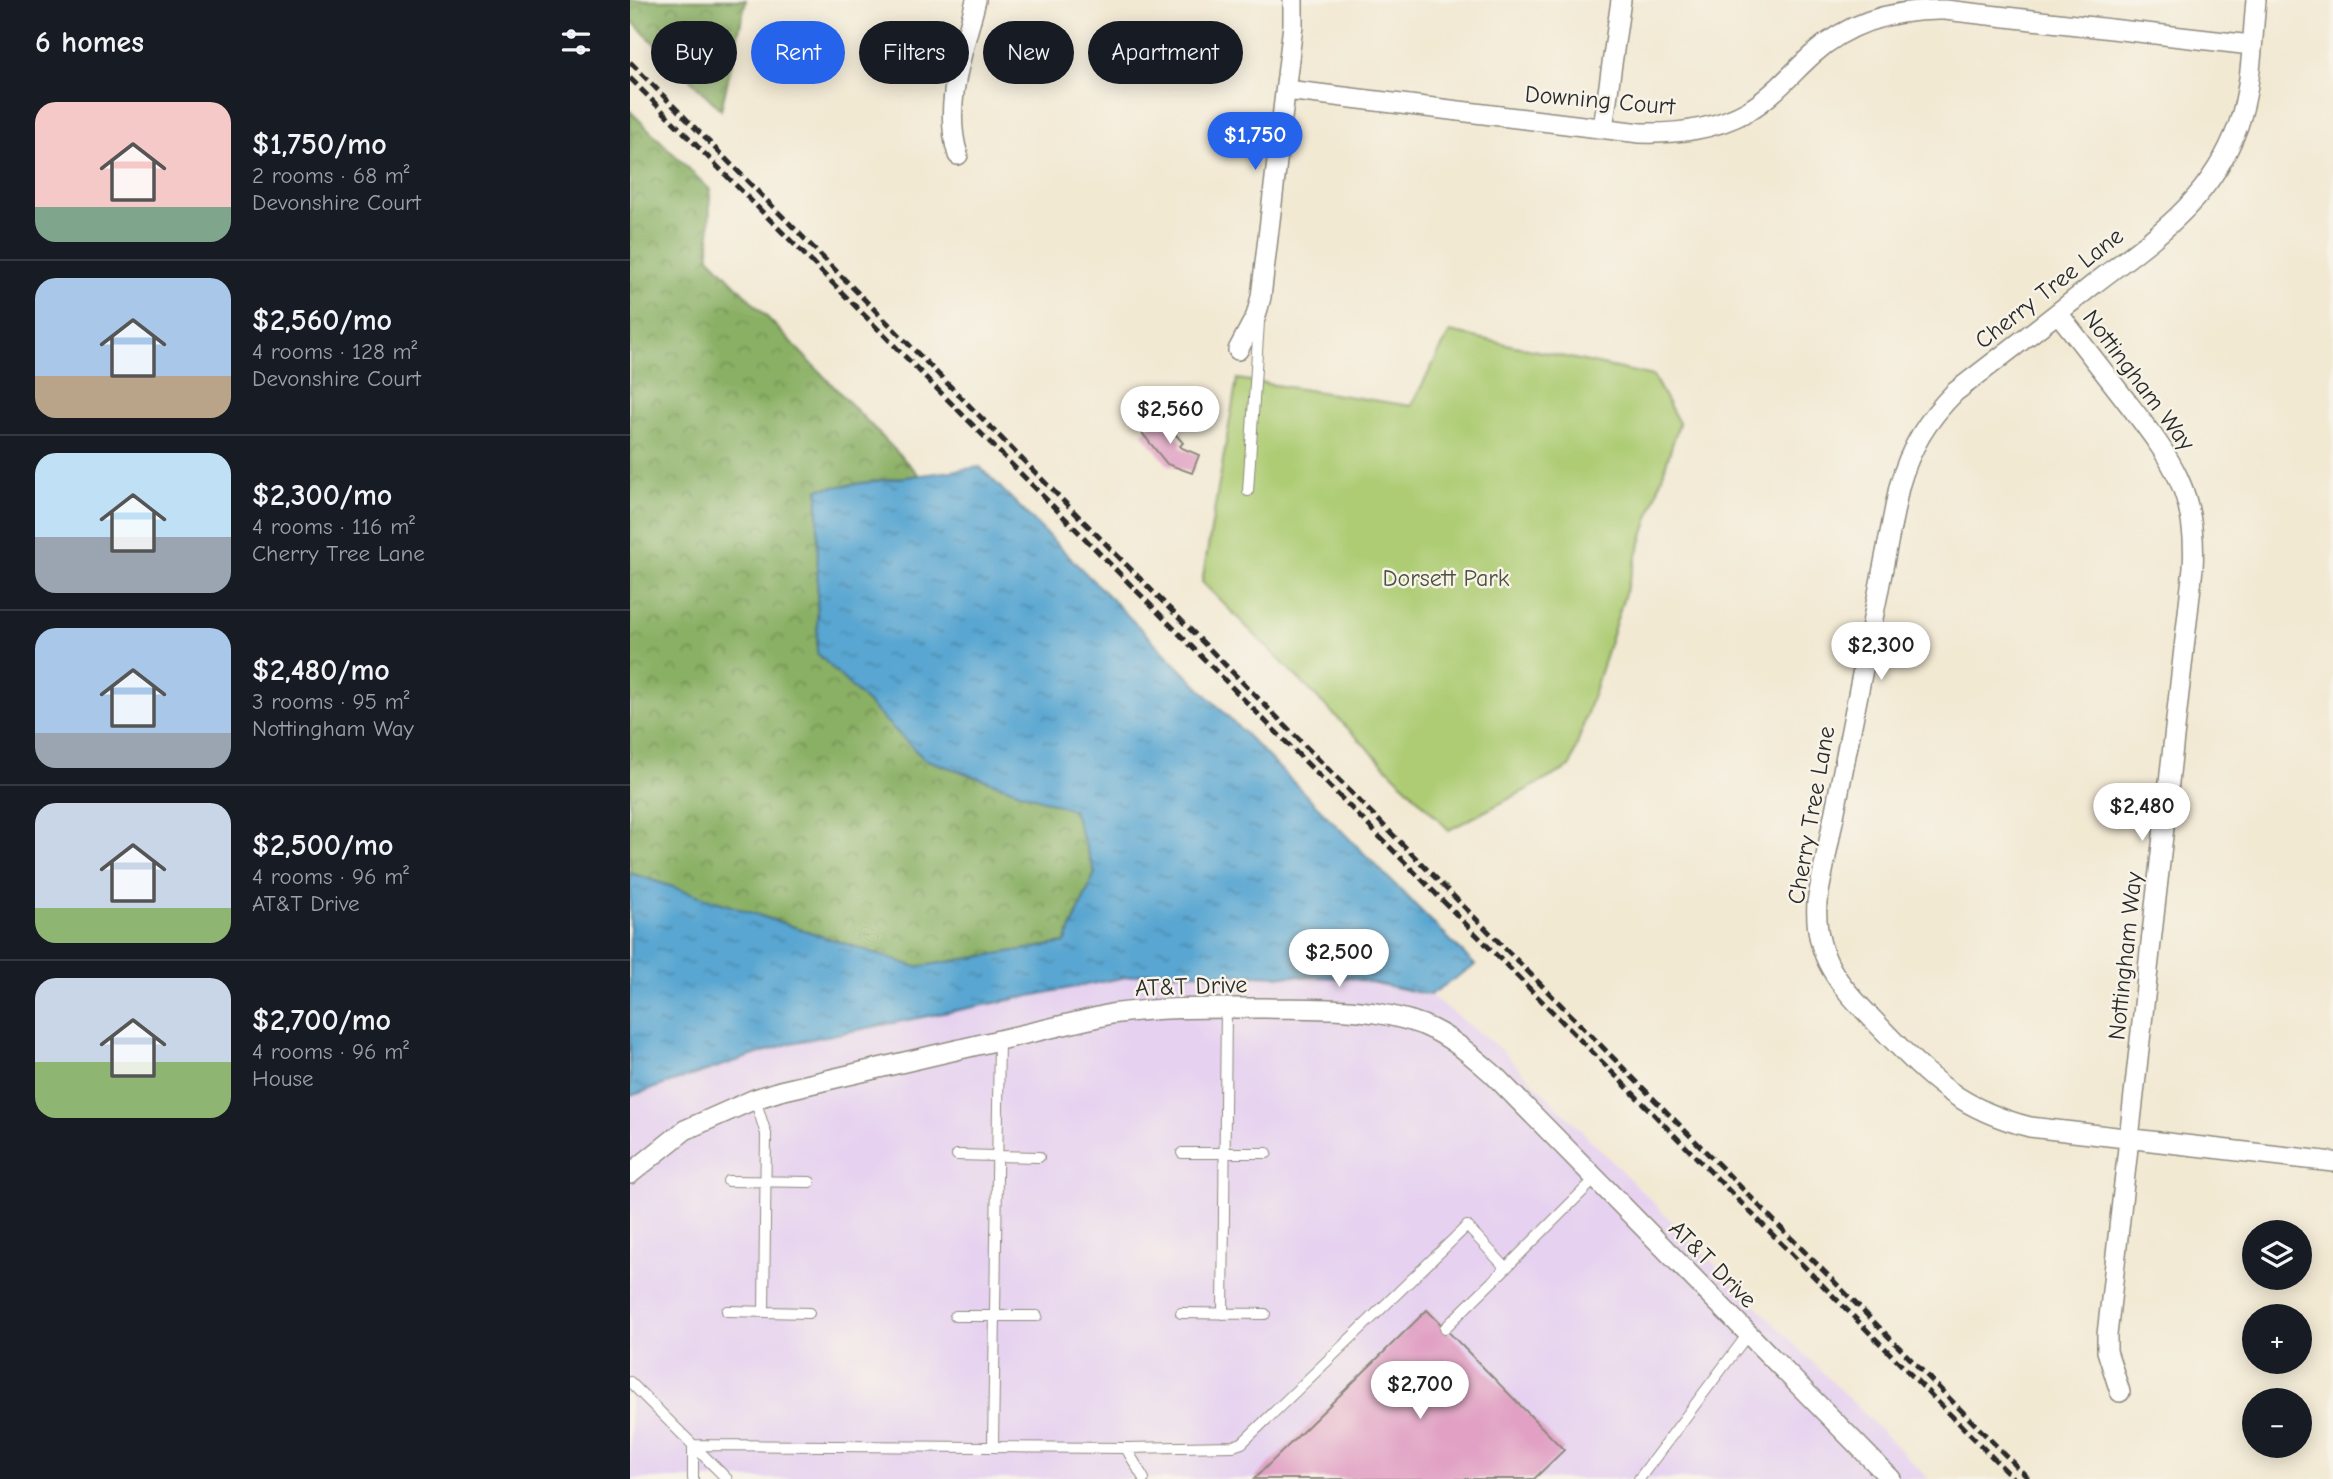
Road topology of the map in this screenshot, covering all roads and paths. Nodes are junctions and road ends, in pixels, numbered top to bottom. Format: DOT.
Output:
graph roads {
  1 [pos="976,0"];
  2 [pos="1293,0"];
  3 [pos="1621,0"];
  4 [pos="2256,0"];
  5 [pos="2251,45"];
  6 [pos="1286,90"];
  7 [pos="1603,128"];
  8 [pos="958,155"];
  9 [pos="1261,297"];
  10 [pos="2058,313"];
  11 [pos="1238,350"];
  12 [pos="1248,491"];
  13 [pos="1226,1008"];
  14 [pos="999,1040"];
  15 [pos="755,1099"];
  16 [pos="2129,1138"];
  17 [pos="1182,1153"];
  18 [pos="1224,1153"];
  19 [pos="1267,1153"];
  20 [pos="957,1155"];
  21 [pos="997,1156"];
  22 [pos="1039,1157"];
  23 [pos="2333,1162"];
  24 [pos="630,1174"];
  25 [pos="1595,1178"];
  26 [pos="728,1181"];
  27 [pos="766,1182"];
  28 [pos="810,1182"];
  29 [pos="1506,1268"];
  30 [pos="727,1311"];
  31 [pos="764,1312"];
  32 [pos="809,1313"];
  33 [pos="1181,1313"];
  34 [pos="1223,1314"];
  35 [pos="1265,1314"];
  36 [pos="955,1316"];
  37 [pos="995,1316"];
  38 [pos="1037,1316"];
  39 [pos="1445,1328"];
  40 [pos="1748,1334"];
  41 [pos="630,1382"];
  42 [pos="2120,1392"];
  43 [pos="693,1444"];
  44 [pos="993,1446"];
  45 [pos="1126,1448"];
  46 [pos="693,1479"];
  47 [pos="726,1479"];
  48 [pos="1144,1479"];
  49 [pos="1639,1479"];
  50 [pos="1891,1479"];
  1 -- 8 [label="street"];
  2 -- 6 [label="street"];
  3 -- 7 [label="street"];
  4 -- 5 [label="street, Cherry Tree Lane"];
  5 -- 7 [label="street, Downing Court"];
  5 -- 10 [label="street, Cherry Tree Lane"];
  6 -- 7 [label="street, Downing Court"];
  6 -- 9 [label="street"];
  9 -- 11 [label="street"];
  9 -- 12 [label="lane"];
  10 -- 16 [label="street, Nottingham Way"];
  10 -- 16 [label="street, Cherry Tree Lane"];
  13 -- 14 [label="street, AT&T Drive"];
  13 -- 18 [label="lane"];
  13 -- 25 [label="street, AT&T Drive"];
  14 -- 15 [label="street, AT&T Drive"];
  14 -- 21 [label="lane"];
  15 -- 24 [label="street, AT&T Drive"];
  15 -- 27 [label="lane"];
  16 -- 23 [label="street, Cherry Tree Lane"];
  16 -- 42 [label="street, Nottingham Way"];
  17 -- 18 [label="lane"];
  18 -- 19 [label="lane"];
  18 -- 34 [label="lane"];
  20 -- 21 [label="lane"];
  21 -- 22 [label="lane"];
  21 -- 37 [label="lane"];
  25 -- 29 [label="lane"];
  25 -- 40 [label="street, AT&T Drive"];
  26 -- 27 [label="lane"];
  27 -- 28 [label="lane"];
  27 -- 31 [label="lane"];
  29 -- 39 [label="lane"];
  29 -- 45 [label="lane"];
  30 -- 31 [label="lane"];
  31 -- 32 [label="lane"];
  33 -- 34 [label="lane"];
  34 -- 35 [label="lane"];
  36 -- 37 [label="lane"];
  37 -- 38 [label="lane"];
  37 -- 44 [label="lane"];
  40 -- 49 [label="lane"];
  40 -- 50 [label="street, AT&T Drive"];
  41 -- 43 [label="lane"];
  43 -- 44 [label="lane"];
  43 -- 46 [label="lane"];
  43 -- 47 [label="lane"];
  44 -- 45 [label="lane"];
  45 -- 48 [label="lane"];
}
